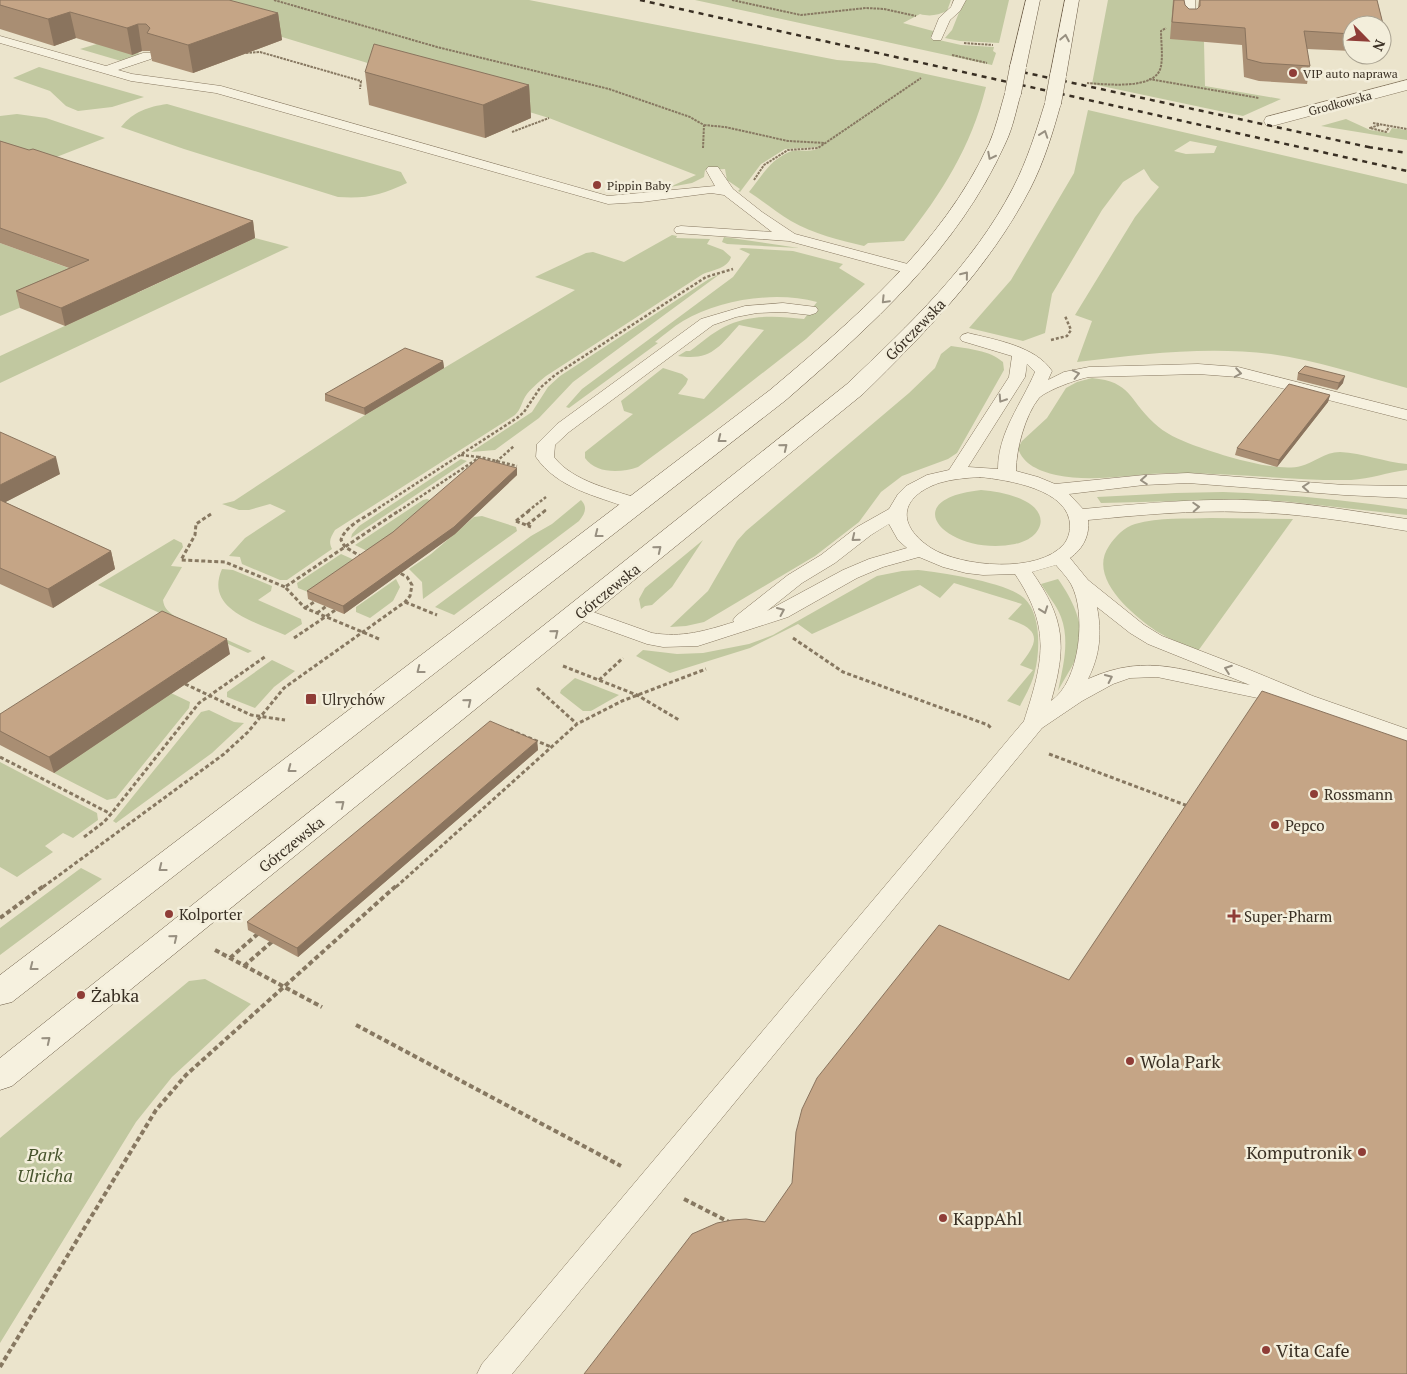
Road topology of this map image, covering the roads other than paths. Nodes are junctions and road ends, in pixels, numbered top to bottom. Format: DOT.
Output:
graph roads {
  1 [pos="960,0"];
  2 [pos="1033,0"];
  3 [pos="1072,0"];
  4 [pos="1189,0"];
  5 [pos="1190,22"];
  6 [pos="937,38"];
  7 [pos="0,39"];
  8 [pos="147,56"];
  9 [pos="104,70"];
  10 [pos="1407,85"];
  11 [pos="1272,121"];
  12 [pos="713,170"];
  13 [pos="728,192"];
  14 [pos="681,230"];
  15 [pos="790,237"];
  16 [pos="914,270"];
  17 [pos="810,310"];
  18 [pos="968,338"];
  19 [pos="1020,355"];
  20 [pos="1032,394"];
  21 [pos="1407,415"];
  22 [pos="955,474"];
  23 [pos="1007,475"];
  24 [pos="1053,490"];
  25 [pos="1344,490"];
  26 [pos="1407,492"];
  27 [pos="1407,503"];
  28 [pos="636,504"];
  29 [pos="896,512"];
  30 [pos="1078,515"];
  31 [pos="1370,519"];
  32 [pos="1407,521"];
  33 [pos="1407,525"];
  34 [pos="922,550"];
  35 [pos="1059,556"];
  36 [pos="1020,568"];
  37 [pos="1081,584"];
  38 [pos="579,613"];
  39 [pos="735,627"];
  40 [pos="1066,701"];
  41 [pos="1305,701"];
  42 [pos="1034,723"];
  43 [pos="1407,736"];
  44 [pos="0,993"];
  45 [pos="0,1078"];
  46 [pos="493,1374"];
  1 -- 6 [label="lane"];
  2 -- 16 [label="main road, one-way, bridge"];
  38 -- 3 [label="main road, Górczewska, one-way, bridge"];
  4 -- 5 [label="lane"];
  7 -- 9 [label="lane"];
  8 -- 9 [label="lane"];
  9 -- 13 [label="lane"];
  10 -- 11 [label="main road, Grodkowska"];
  12 -- 13 [label="lane"];
  13 -- 15 [label="lane"];
  14 -- 15 [label="lane"];
  15 -- 16 [label="lane"];
  16 -- 28 [label="main road, one-way"];
  17 -- 28 [label="lane"];
  18 -- 19 [label="lane"];
  19 -- 20 [label="lane"];
  19 -- 22 [label="lane, one-way"];
  20 -- 21 [label="lane, one-way"];
  20 -- 23 [label="lane"];
  22 -- 23 [label="lane"];
  22 -- 29 [label="lane"];
  23 -- 24 [label="lane"];
  25 -- 24 [label="lane, one-way"];
  24 -- 30 [label="lane"];
  25 -- 26 [label="lane"];
  25 -- 27 [label="lane"];
  28 -- 44 [label="main road, one-way"];
  29 -- 34 [label="lane"];
  29 -- 39 [label="lane, one-way"];
  30 -- 31 [label="lane, one-way"];
  30 -- 35 [label="lane"];
  31 -- 32 [label="lane"];
  31 -- 33 [label="lane"];
  34 -- 36 [label="lane"];
  39 -- 34 [label="lane, one-way"];
  35 -- 36 [label="lane"];
  35 -- 37 [label="lane"];
  36 -- 42 [label="lane, one-way"];
  37 -- 40 [label="lane"];
  41 -- 37 [label="lane, one-way"];
  38 -- 39 [label="lane"];
  45 -- 38 [label="main road, Górczewska, one-way"];
  40 -- 41 [label="lane, one-way"];
  40 -- 42 [label="lane"];
  41 -- 43 [label="lane"];
  42 -- 46 [label="lane"];
}
